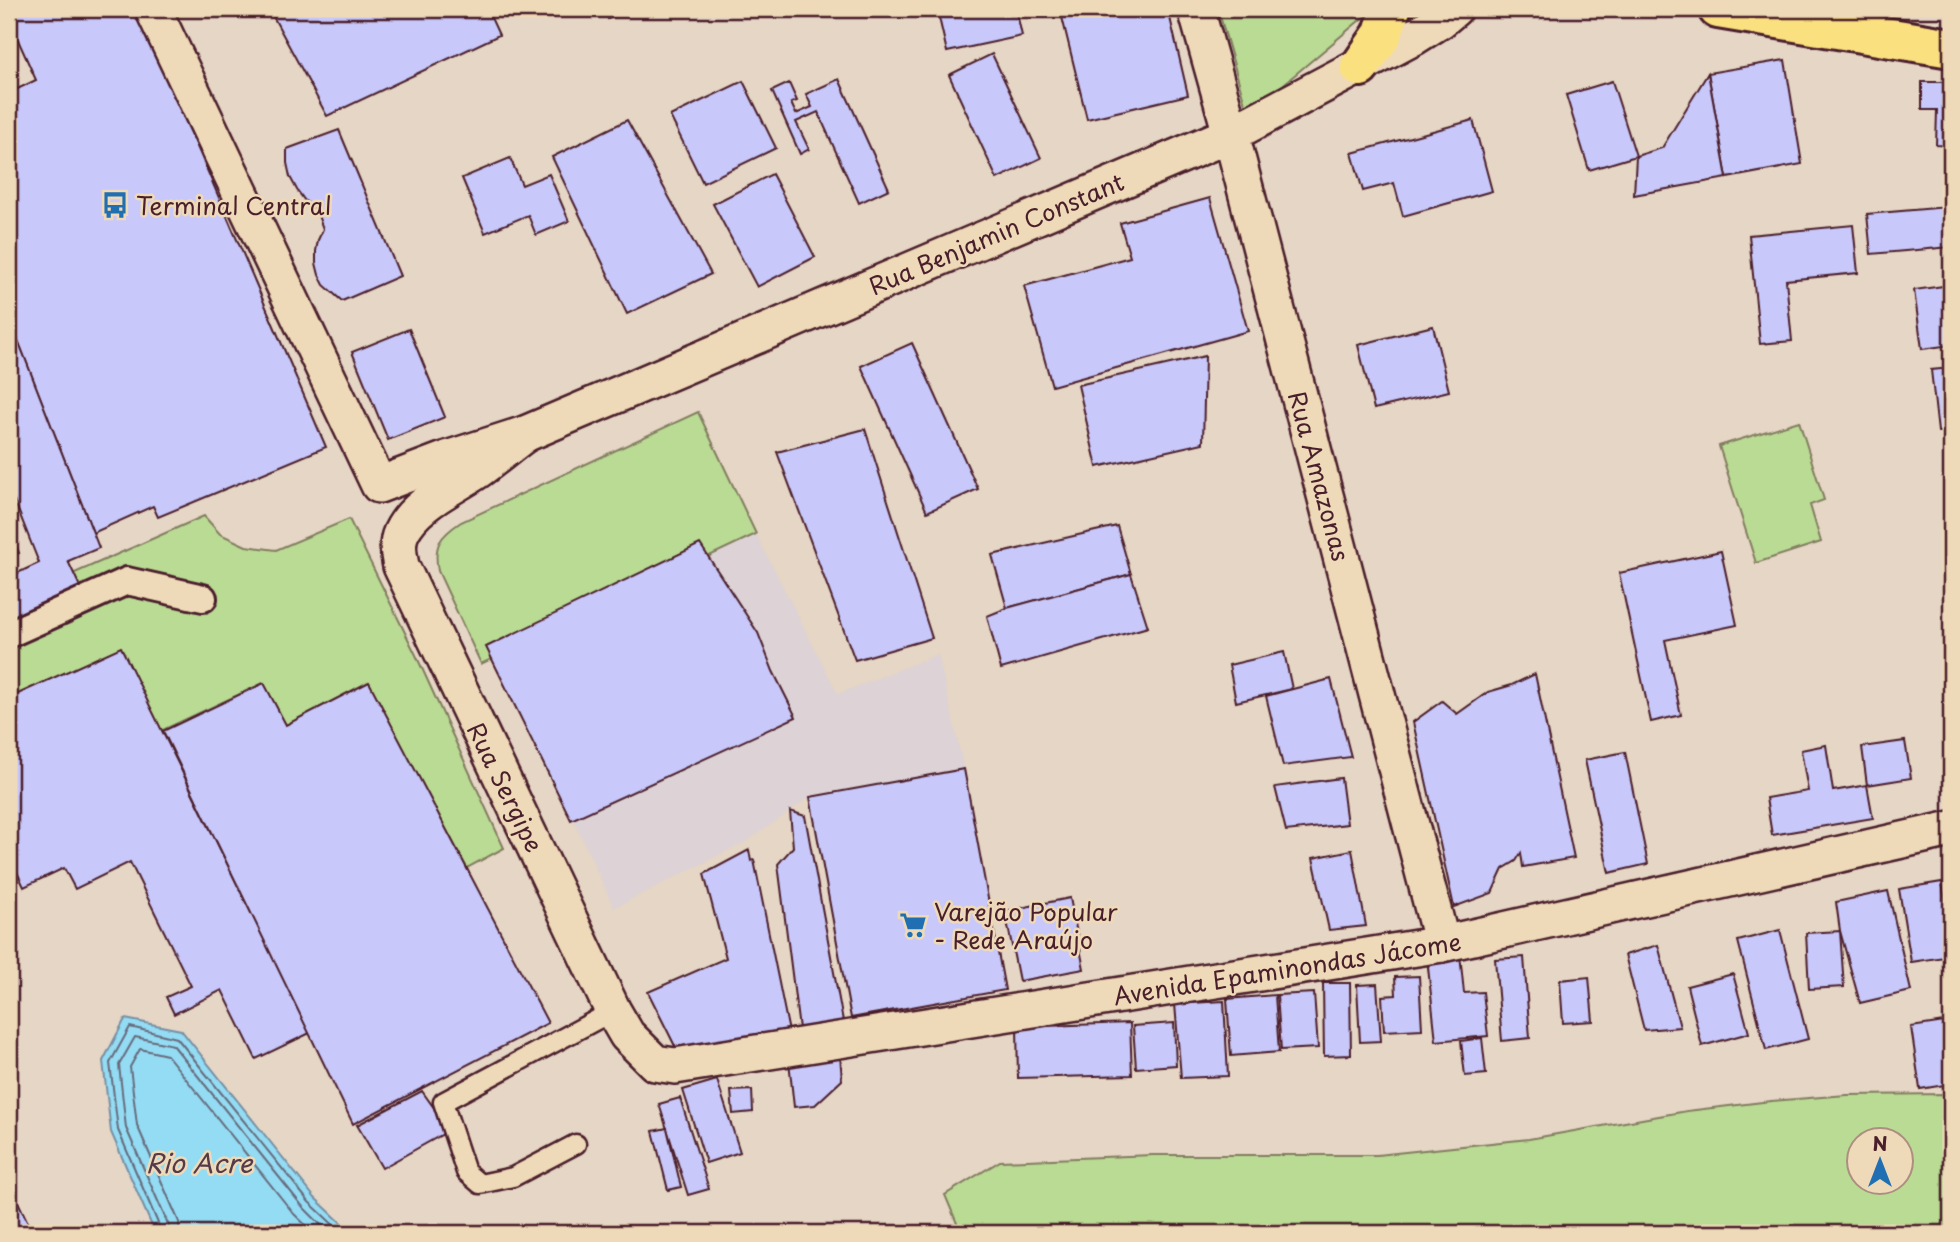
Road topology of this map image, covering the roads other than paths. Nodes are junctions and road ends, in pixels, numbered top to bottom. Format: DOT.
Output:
graph roads {
  1 [pos="153,9"];
  2 [pos="1195,9"];
  3 [pos="1391,9"];
  4 [pos="1454,9"];
  5 [pos="1718,9"];
  6 [pos="1951,48"];
  7 [pos="1360,67"];
  8 [pos="1231,134"];
  9 [pos="525,434"];
  10 [pos="400,535"];
  11 [pos="203,598"];
  12 [pos="9,634"];
  13 [pos="1951,829"];
  14 [pos="1442,944"];
  15 [pos="620,1023"];
  16 [pos="576,1144"];
  1 -- 9 [label="street, Rua Benjamin Constant"];
  2 -- 8 [label="street, Rua Amazonas"];
  3 -- 7 [label="main road"];
  4 -- 7 [label="street, Rua Benjamin Constant"];
  5 -- 6 [label="main road"];
  7 -- 8 [label="street, Rua Benjamin Constant"];
  8 -- 9 [label="street, Rua Benjamin Constant"];
  8 -- 14 [label="street, Rua Amazonas"];
  9 -- 10 [label="street, Rua Benjamin Constant"];
  10 -- 15 [label="street, Rua Sergipe"];
  11 -- 12 [label="street"];
  13 -- 14 [label="street, Avenida Epaminondas Jácome"];
  14 -- 15 [label="street, Avenida Epaminondas Jácome"];
  15 -- 16 [label="lane"];
}
